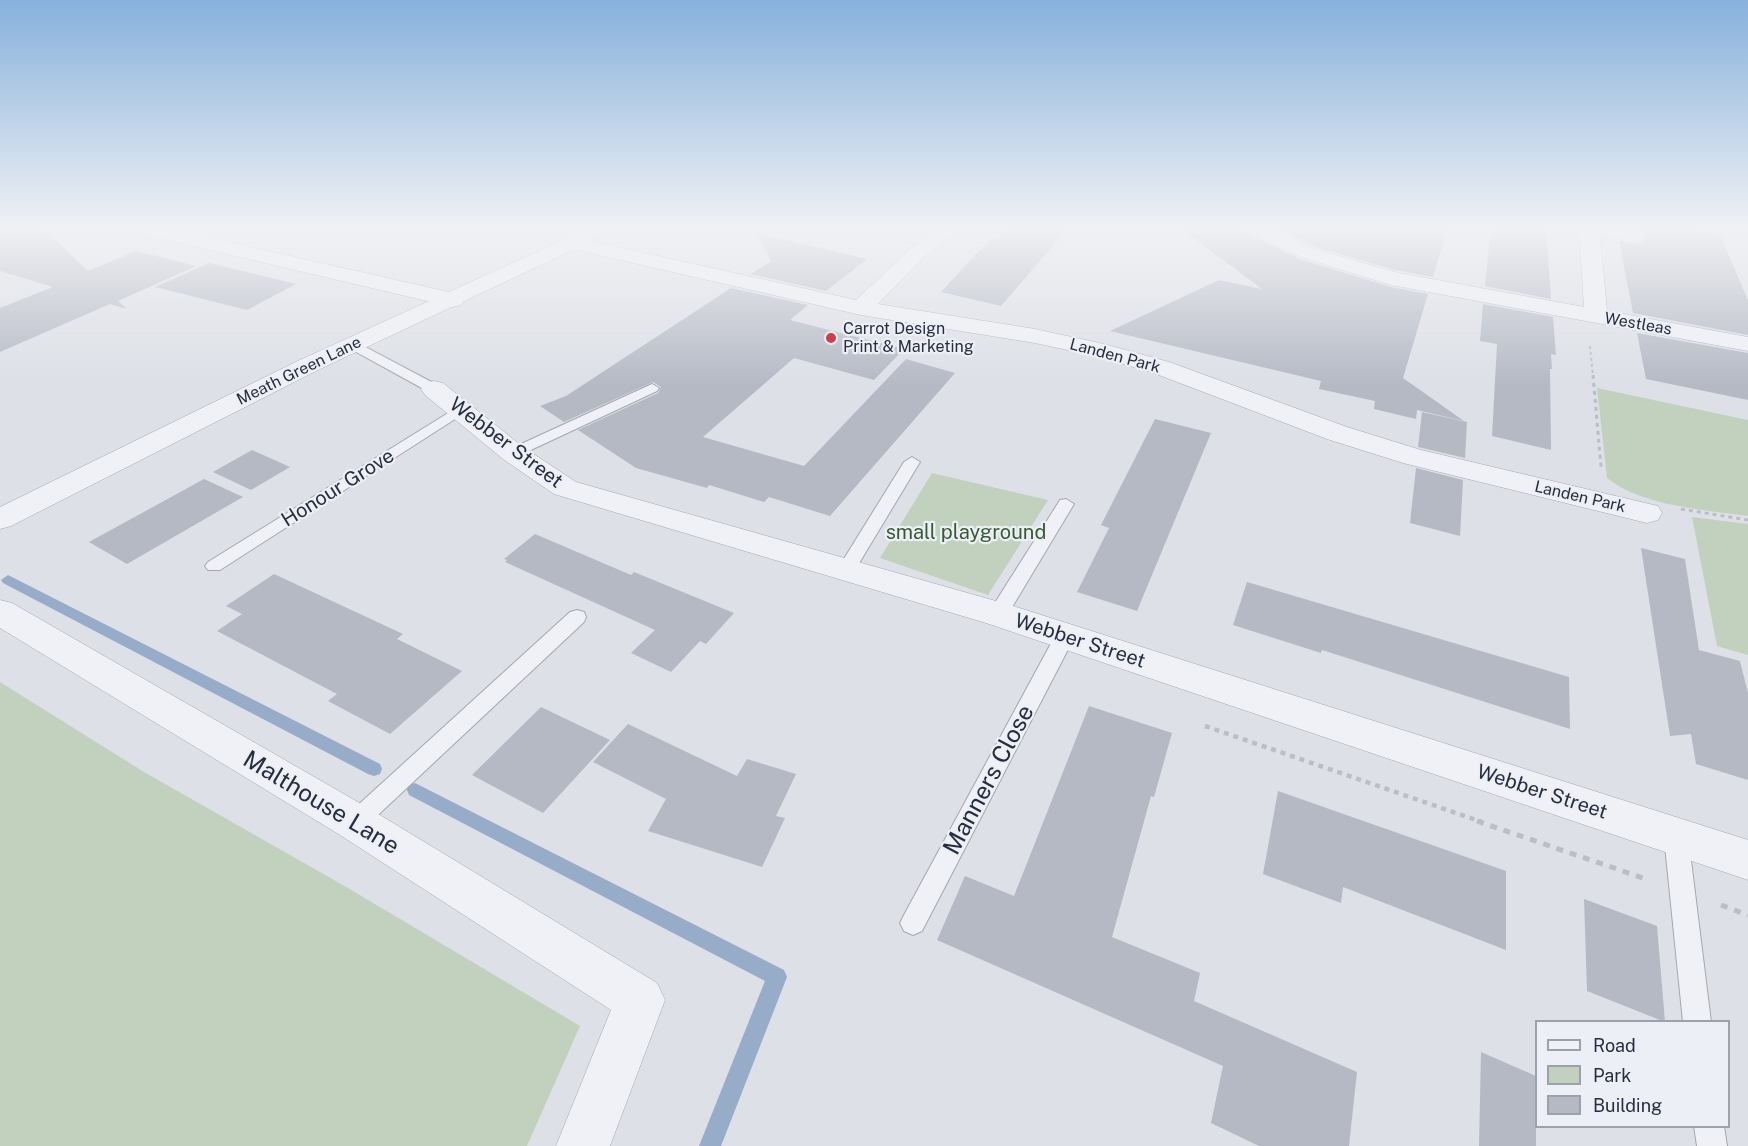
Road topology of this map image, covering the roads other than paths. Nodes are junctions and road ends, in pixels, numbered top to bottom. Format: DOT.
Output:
graph roads {
  1 [pos="364,279"];
  2 [pos="496,279"];
  3 [pos="734,279"];
  4 [pos="890,279"];
  5 [pos="1402,279"];
  6 [pos="1591,279"];
  7 [pos="453,300"];
  8 [pos="861,308"];
  9 [pos="1592,316"];
  10 [pos="354,345"];
  11 [pos="1748,345"];
  12 [pos="434,388"];
  13 [pos="652,388"];
  14 [pos="461,410"];
  15 [pos="513,453"];
  16 [pos="912,462"];
  17 [pos="1066,504"];
  18 [pos="1646,506"];
  19 [pos="0,519"];
  20 [pos="214,566"];
  21 [pos="846,570"];
  22 [pos="0,612"];
  23 [pos="998,614"];
  24 [pos="577,617"];
  25 [pos="1065,636"];
  26 [pos="355,822"];
  27 [pos="1676,836"];
  28 [pos="1748,860"];
  29 [pos="913,923"];
  30 [pos="1697,1020"];
  31 [pos="1710,1128"];
  32 [pos="583,1146"];
  33 [pos="1712,1146"];
  1 -- 7 [label="street"];
  2 -- 7 [label="street, Meath Green Lane"];
  3 -- 8 [label="street, Landen Park"];
  4 -- 8 [label="street"];
  5 -- 9 [label="street, Westleas"];
  6 -- 9 [label="street"];
  7 -- 10 [label="street, Meath Green Lane"];
  8 -- 18 [label="street, Landen Park"];
  9 -- 11 [label="street, Westleas"];
  10 -- 12 [label="lane"];
  10 -- 19 [label="street, Meath Green Lane"];
  12 -- 14 [label="street, Webber Street"];
  13 -- 15 [label="lane"];
  14 -- 15 [label="street, Webber Street"];
  14 -- 20 [label="lane, Honour Grove"];
  15 -- 21 [label="street, Webber Street"];
  16 -- 21 [label="lane"];
  17 -- 23 [label="lane"];
  21 -- 23 [label="street, Webber Street"];
  22 -- 26 [label="street, Malthouse Lane"];
  23 -- 25 [label="street, Webber Street"];
  24 -- 26 [label="lane"];
  25 -- 27 [label="street, Webber Street"];
  25 -- 29 [label="lane, Manners Close"];
  26 -- 32 [label="street, Malthouse Lane"];
  27 -- 28 [label="street, Webber Street"];
  27 -- 30 [label="lane"];
  31 -- 33 [label="lane"];
}
